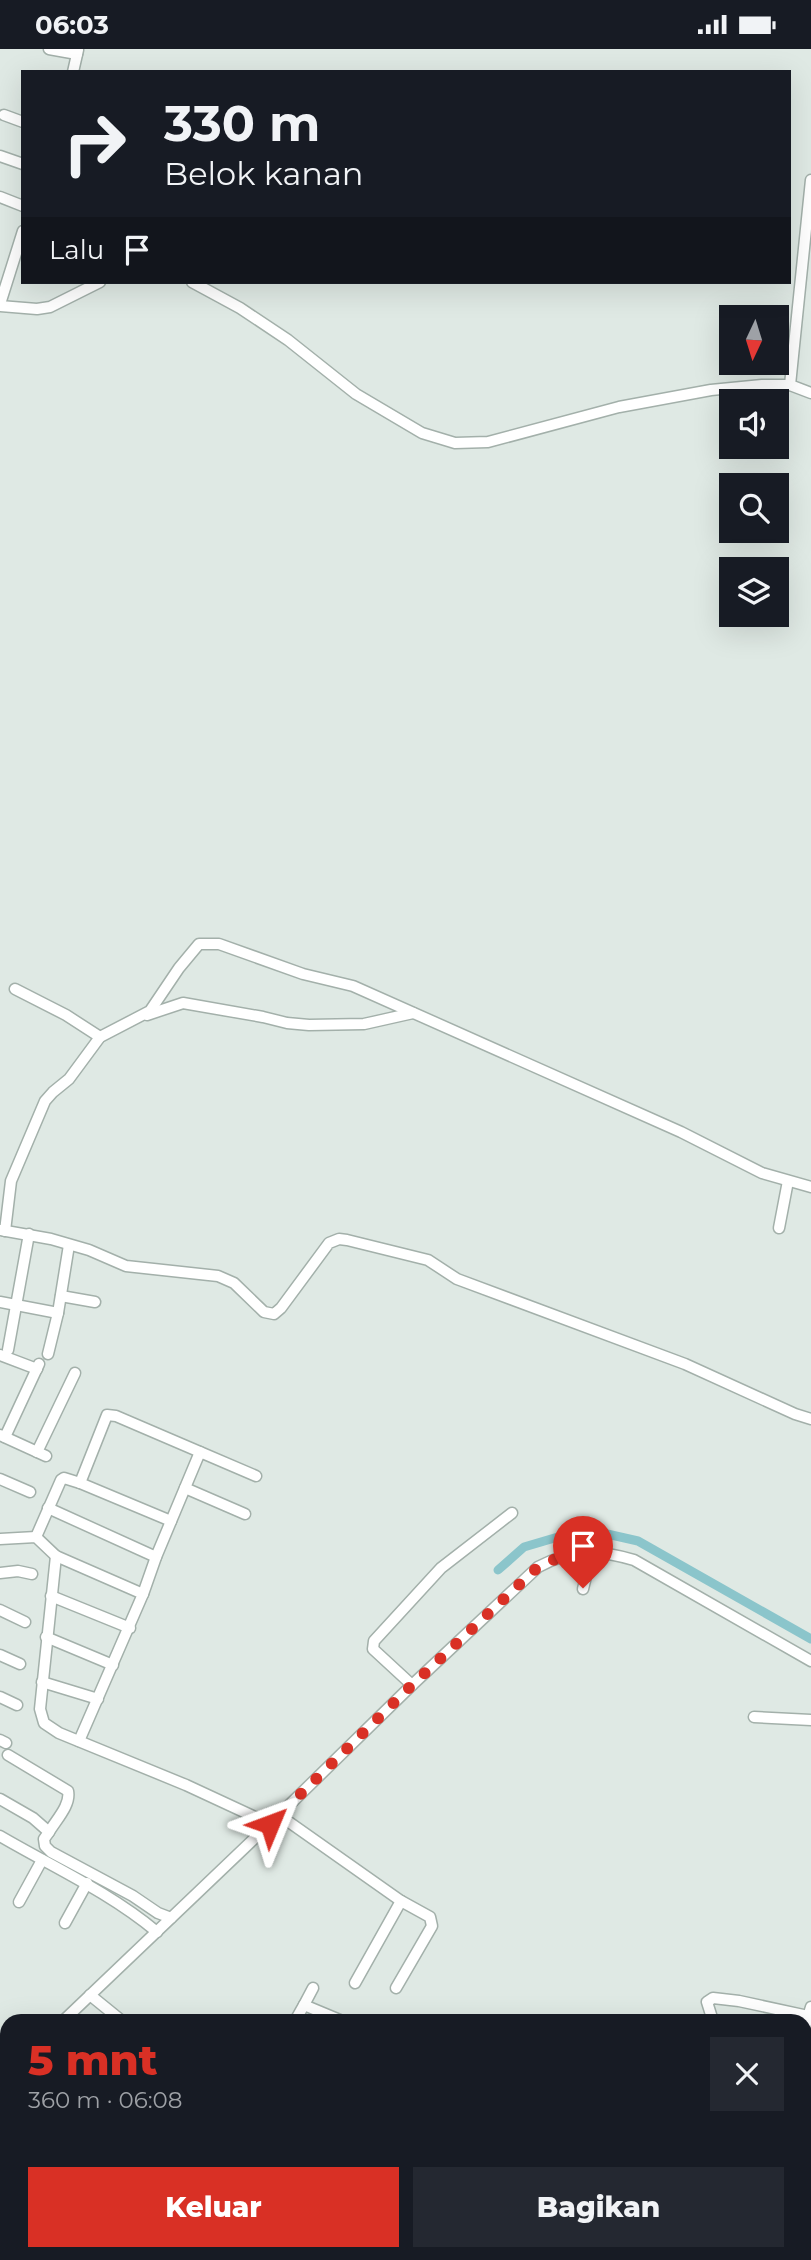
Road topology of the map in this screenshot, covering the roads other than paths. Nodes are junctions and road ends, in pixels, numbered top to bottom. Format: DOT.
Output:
graph roads {
  1 [pos="49,49"];
  2 [pos="77,52"];
  3 [pos="73,70"];
  4 [pos="4,114"];
  5 [pos="21,121"];
  6 [pos="0,156"];
  7 [pos="21,163"];
  8 [pos="811,180"];
  9 [pos="0,197"];
  10 [pos="21,205"];
  11 [pos="809,212"];
  12 [pos="21,237"];
  13 [pos="96,284"];
  14 [pos="196,284"];
  15 [pos="0,305"];
  16 [pos="790,385"];
  17 [pos="811,393"];
  18 [pos="15,989"];
  19 [pos="414,1013"];
  20 [pos="144,1016"];
  21 [pos="100,1037"];
  22 [pos="789,1181"];
  23 [pos="811,1187"];
  24 [pos="779,1228"];
  25 [pos="2,1230"];
  26 [pos="29,1234"];
  27 [pos="69,1245"];
  28 [pos="61,1296"];
  29 [pos="0,1302"];
  30 [pos="95,1302"];
  31 [pos="15,1305"];
  32 [pos="58,1313"];
  33 [pos="4,1353"];
  34 [pos="48,1354"];
  35 [pos="75,1373"];
  36 [pos="811,1419"];
  37 [pos="2,1436"];
  38 [pos="200,1452"];
  39 [pos="256,1476"];
  40 [pos="0,1479"];
  41 [pos="80,1483"];
  42 [pos="185,1488"];
  43 [pos="30,1492"];
  44 [pos="48,1509"];
  45 [pos="512,1513"];
  46 [pos="245,1514"];
  47 [pos="171,1521"];
  48 [pos="36,1537"];
  49 [pos="0,1539"];
  50 [pos="592,1552"];
  51 [pos="56,1556"];
  52 [pos="156,1557"];
  53 [pos="0,1573"];
  54 [pos="32,1574"];
  55 [pos="583,1588"];
  56 [pos="143,1594"];
  57 [pos="51,1596"];
  58 [pos="0,1610"];
  59 [pos="25,1622"];
  60 [pos="130,1628"];
  61 [pos="46,1637"];
  62 [pos="0,1655"];
  63 [pos="811,1661"];
  64 [pos="20,1664"];
  65 [pos="113,1665"];
  66 [pos="42,1682"];
  67 [pos="412,1685"];
  68 [pos="0,1697"];
  69 [pos="97,1699"];
  70 [pos="17,1705"];
  71 [pos="754,1717"];
  72 [pos="811,1720"];
  73 [pos="79,1741"];
  74 [pos="8,1755"];
  75 [pos="0,1799"];
  76 [pos="279,1815"];
  77 [pos="270,1824"];
  78 [pos="49,1832"];
  79 [pos="1,1837"];
  80 [pos="42,1860"];
  81 [pos="87,1883"];
  82 [pos="401,1901"];
  83 [pos="19,1902"];
  84 [pos="171,1918"];
  85 [pos="65,1923"];
  86 [pos="157,1931"];
  87 [pos="355,1983"];
  88 [pos="313,1988"];
  89 [pos="396,1988"];
  90 [pos="90,1995"];
  91 [pos="304,2004"];
  92 [pos="70,2014"];
  93 [pos="113,2014"];
  94 [pos="299,2014"];
  95 [pos="325,2014"];
  96 [pos="711,2014"];
  97 [pos="795,2014"];
  1 -- 2 [label="street"];
  2 -- 3 [label="street"];
  4 -- 5 [label="street"];
  6 -- 7 [label="street"];
  8 -- 11 [label="street"];
  9 -- 10 [label="street"];
  11 -- 16 [label="street"];
  12 -- 15 [label="street"];
  13 -- 15 [label="street"];
  14 -- 16 [label="street"];
  16 -- 17 [label="street"];
  18 -- 21 [label="street"];
  19 -- 20 [label="street"];
  19 -- 20 [label="street"];
  19 -- 22 [label="street"];
  20 -- 21 [label="street"];
  21 -- 25 [label="street"];
  22 -- 23 [label="street"];
  22 -- 24 [label="street"];
  25 -- 26 [label="street"];
  26 -- 27 [label="street"];
  26 -- 31 [label="street"];
  27 -- 28 [label="street"];
  27 -- 36 [label="street"];
  28 -- 30 [label="street"];
  28 -- 32 [label="street"];
  29 -- 31 [label="street"];
  31 -- 32 [label="street"];
  31 -- 33 [label="street"];
  32 -- 34 [label="street"];
  33 -- 37 [label="street"];
  35 -- 37 [label="street"];
  38 -- 39 [label="street"];
  38 -- 41 [label="street"];
  38 -- 42 [label="street"];
  40 -- 43 [label="street"];
  41 -- 44 [label="street"];
  41 -- 47 [label="street"];
  42 -- 46 [label="street"];
  42 -- 47 [label="street"];
  44 -- 48 [label="street"];
  44 -- 52 [label="street"];
  45 -- 67 [label="street"];
  47 -- 52 [label="street"];
  48 -- 49 [label="street"];
  48 -- 51 [label="street"];
  50 -- 55 [label="street"];
  50 -- 63 [label="street"];
  50 -- 67 [label="street"];
  51 -- 56 [label="street"];
  51 -- 57 [label="street"];
  52 -- 56 [label="street"];
  53 -- 54 [label="street"];
  56 -- 60 [label="street"];
  57 -- 60 [label="street"];
  57 -- 61 [label="street"];
  58 -- 59 [label="street"];
  60 -- 65 [label="street"];
  61 -- 65 [label="street"];
  61 -- 66 [label="street"];
  62 -- 64 [label="street"];
  65 -- 69 [label="street"];
  66 -- 69 [label="street"];
  66 -- 73 [label="street"];
  67 -- 76 [label="street"];
  68 -- 70 [label="street"];
  69 -- 73 [label="street"];
  71 -- 72 [label="street"];
  73 -- 77 [label="street"];
  74 -- 78 [label="street"];
  75 -- 78 [label="street"];
  76 -- 77 [label="street"];
  76 -- 82 [label="street"];
  77 -- 84 [label="street"];
  78 -- 84 [label="street"];
  79 -- 80 [label="street"];
  80 -- 81 [label="street"];
  80 -- 83 [label="street"];
  81 -- 85 [label="street"];
  81 -- 86 [label="street"];
  82 -- 87 [label="street"];
  82 -- 89 [label="street"];
  84 -- 86 [label="street"];
  86 -- 90 [label="street"];
  88 -- 91 [label="street"];
  90 -- 92 [label="street"];
  90 -- 93 [label="street"];
  91 -- 94 [label="street"];
  91 -- 95 [label="street"];
  96 -- 97 [label="street"];
}
